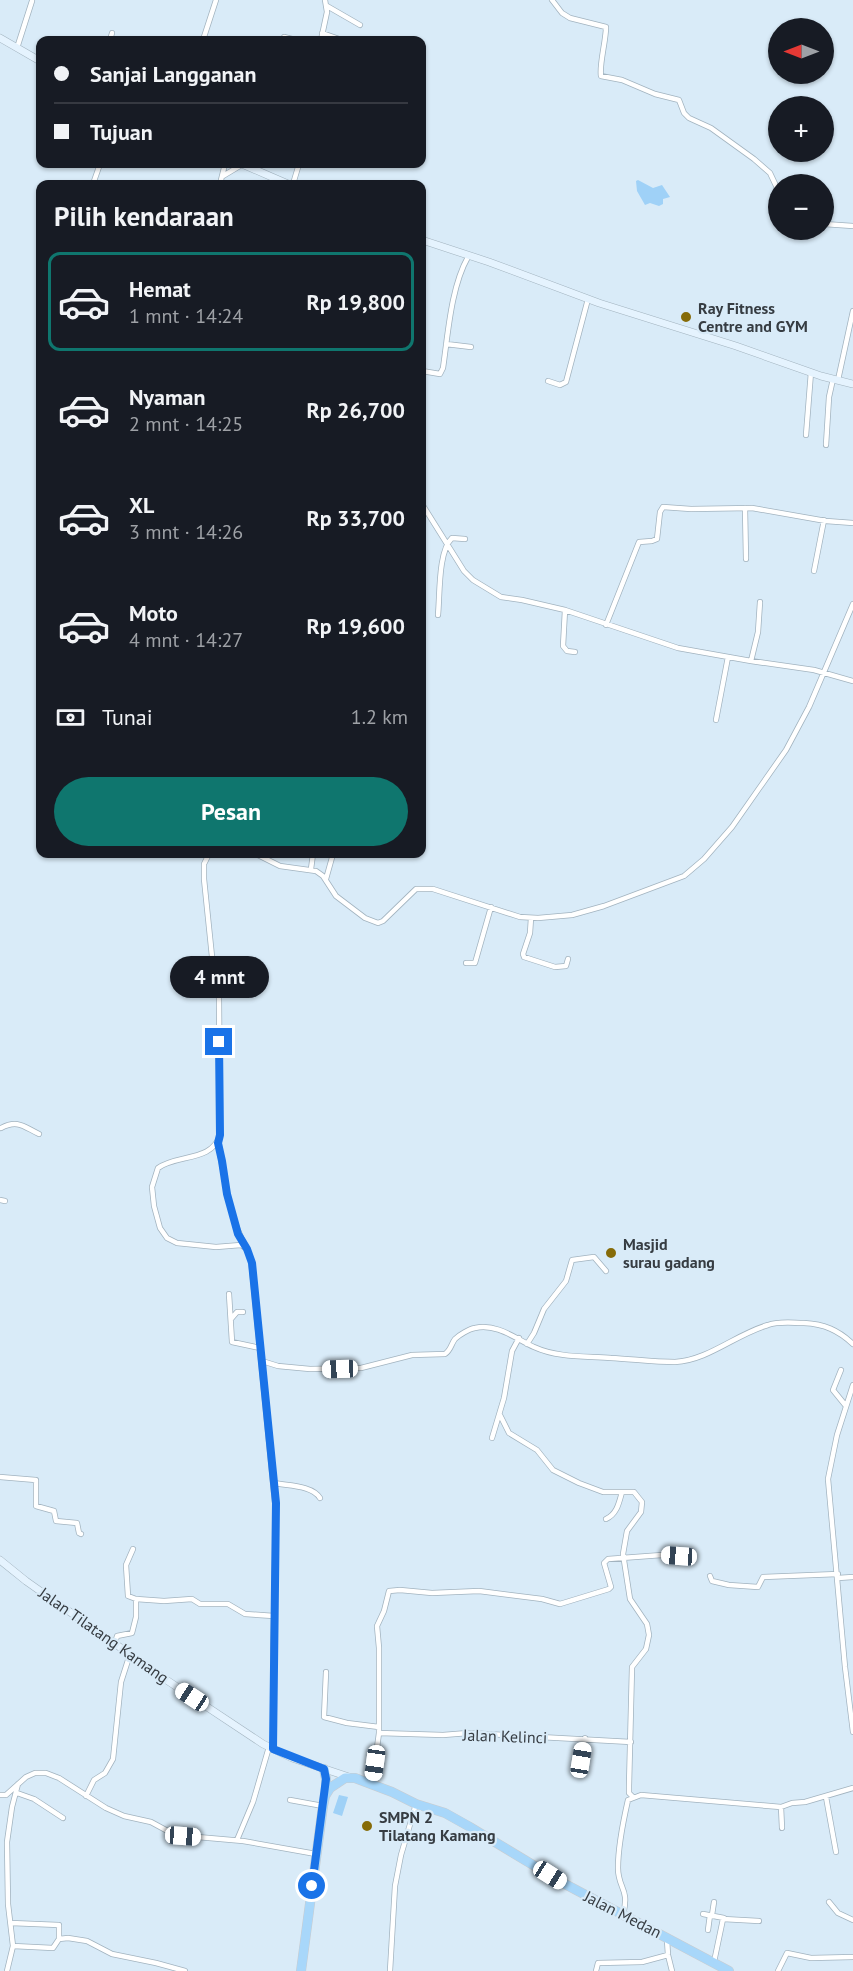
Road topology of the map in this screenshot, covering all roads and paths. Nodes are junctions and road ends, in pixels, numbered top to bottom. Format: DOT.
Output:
graph roads {
  1 [pos="216,0"];
  2 [pos="325,0"];
  3 [pos="552,0"];
  4 [pos="32,1"];
  5 [pos="327,6"];
  6 [pos="360,25"];
  7 [pos="112,33"];
  8 [pos="322,33"];
  9 [pos="111,36"];
  10 [pos="204,36"];
  11 [pos="322,36"];
  12 [pos="331,36"];
  13 [pos="0,38"];
  14 [pos="17,48"];
  15 [pos="36,59"];
  16 [pos="224,168"];
  17 [pos="236,168"];
  18 [pos="251,168"];
  19 [pos="770,174"];
  20 [pos="223,176"];
  21 [pos="222,180"];
  22 [pos="279,180"];
  23 [pos="834,225"];
  24 [pos="853,226"];
  25 [pos="426,241"];
  26 [pos="468,257"];
  27 [pos="588,299"];
  28 [pos="853,311"];
  29 [pos="446,344"];
  30 [pos="471,347"];
  31 [pos="426,372"];
  32 [pos="811,372"];
  33 [pos="835,380"];
  34 [pos="548,381"];
  35 [pos="853,384"];
  36 [pos="806,435"];
  37 [pos="826,445"];
  38 [pos="745,508"];
  39 [pos="426,511"];
  40 [pos="824,520"];
  41 [pos="853,523"];
  42 [pos="465,539"];
  43 [pos="447,546"];
  44 [pos="746,559"];
  45 [pos="813,571"];
  46 [pos="760,602"];
  47 [pos="853,604"];
  48 [pos="565,610"];
  49 [pos="438,615"];
  50 [pos="606,625"];
  51 [pos="575,652"];
  52 [pos="728,657"];
  53 [pos="751,661"];
  54 [pos="823,673"];
  55 [pos="853,681"];
  56 [pos="716,720"];
  57 [pos="207,858"];
  58 [pos="264,858"];
  59 [pos="312,858"];
  60 [pos="332,858"];
  61 [pos="311,869"];
  62 [pos="326,879"];
  63 [pos="491,907"];
  64 [pos="531,918"];
  65 [pos="568,958"];
  66 [pos="466,963"];
  67 [pos="0,1128"];
  68 [pos="39,1134"];
  69 [pos="218,1143"];
  70 [pos="247,1249"];
  71 [pos="606,1271"];
  72 [pos="229,1294"];
  73 [pos="243,1312"];
  74 [pos="231,1318"];
  75 [pos="519,1338"];
  76 [pos="527,1344"];
  77 [pos="853,1344"];
  78 [pos="260,1348"];
  79 [pos="262,1361"];
  80 [pos="841,1370"];
  81 [pos="853,1385"];
  82 [pos="846,1406"];
  83 [pos="500,1415"];
  84 [pos="492,1438"];
  85 [pos="0,1477"];
  86 [pos="274,1483"];
  87 [pos="622,1492"];
  88 [pos="320,1498"];
  89 [pos="606,1519"];
  90 [pos="81,1534"];
  91 [pos="133,1549"];
  92 [pos="679,1556"];
  93 [pos="623,1557"];
  94 [pos="0,1560"];
  95 [pos="710,1576"];
  96 [pos="838,1576"];
  97 [pos="853,1577"];
  98 [pos="136,1599"];
  99 [pos="274,1616"];
  100 [pos="115,1642"];
  101 [pos="131,1654"];
  102 [pos="326,1672"];
  103 [pos="379,1730"];
  104 [pos="853,1732"];
  105 [pos="585,1738"];
  106 [pos="631,1742"];
  107 [pos="271,1748"];
  108 [pos="580,1766"];
  109 [pos="324,1769"];
  110 [pos="349,1777"];
  111 [pos="18,1783"];
  112 [pos="372,1784"];
  113 [pos="853,1788"];
  114 [pos="17,1793"];
  115 [pos="0,1795"];
  116 [pos="86,1796"];
  117 [pos="325,1796"];
  118 [pos="633,1797"];
  119 [pos="826,1797"];
  120 [pos="290,1800"];
  121 [pos="416,1804"];
  122 [pos="323,1806"];
  123 [pos="781,1807"];
  124 [pos="63,1818"];
  125 [pos="782,1828"];
  126 [pos="237,1840"];
  127 [pos="836,1852"];
  128 [pos="316,1854"];
  129 [pos="714,1902"];
  130 [pos="829,1902"];
  131 [pos="703,1914"];
  132 [pos="623,1915"];
  133 [pos="711,1915"];
  134 [pos="724,1918"];
  135 [pos="853,1920"];
  136 [pos="759,1921"];
  137 [pos="11,1923"];
  138 [pos="708,1930"];
  139 [pos="667,1937"];
  140 [pos="59,1939"];
  141 [pos="13,1947"];
  142 [pos="668,1955"];
  143 [pos="853,1957"];
  144 [pos="714,1962"];
  145 [pos="7,1971"];
  146 [pos="185,1971"];
  147 [pos="302,1971"];
  148 [pos="390,1971"];
  149 [pos="596,1971"];
  150 [pos="672,1971"];
  151 [pos="729,1971"];
  152 [pos="778,1971"];
  1 -- 10 [label="street"];
  2 -- 5 [label="street"];
  3 -- 19 [label="street"];
  4 -- 14 [label="street"];
  5 -- 6 [label="street"];
  5 -- 8 [label="street"];
  7 -- 9 [label="street"];
  8 -- 11 [label="street"];
  8 -- 12 [label="street"];
  13 -- 14 [label="street"];
  14 -- 15 [label="street"];
  16 -- 20 [label="street"];
  17 -- 20 [label="street"];
  18 -- 22 [label="street"];
  20 -- 21 [label="street"];
  23 -- 24 [label="street"];
  25 -- 26 [label="street"];
  26 -- 27 [label="street"];
  26 -- 29 [label="street"];
  27 -- 32 [label="street"];
  27 -- 34 [label="street"];
  28 -- 33 [label="street"];
  29 -- 30 [label="street"];
  29 -- 31 [label="street"];
  32 -- 33 [label="street"];
  32 -- 36 [label="street"];
  33 -- 35 [label="street"];
  33 -- 37 [label="street"];
  38 -- 40 [label="street"];
  38 -- 44 [label="street"];
  38 -- 50 [label="street"];
  39 -- 43 [label="street"];
  40 -- 41 [label="street"];
  40 -- 45 [label="street"];
  42 -- 43 [label="street"];
  43 -- 48 [label="street"];
  43 -- 49 [label="street"];
  46 -- 53 [label="street"];
  47 -- 54 [label="street"];
  48 -- 50 [label="street"];
  48 -- 51 [label="street"];
  50 -- 52 [label="street"];
  52 -- 53 [label="street"];
  52 -- 56 [label="street"];
  53 -- 54 [label="street"];
  54 -- 55 [label="street"];
  54 -- 64 [label="street"];
  57 -- 69 [label="street"];
  58 -- 61 [label="street"];
  59 -- 61 [label="street"];
  60 -- 62 [label="street"];
  61 -- 62 [label="street"];
  62 -- 63 [label="street"];
  63 -- 64 [label="street"];
  63 -- 66 [label="street"];
  64 -- 65 [label="street"];
  67 -- 68 [label="street"];
  69 -- 70 [label="street"];
  69 -- 70 [label="street"];
  70 -- 78 [label="street"];
  71 -- 76 [label="street"];
  72 -- 74 [label="street"];
  73 -- 74 [label="street"];
  74 -- 78 [label="street"];
  75 -- 76 [label="street"];
  75 -- 79 [label="street"];
  75 -- 83 [label="street"];
  76 -- 77 [label="street"];
  78 -- 79 [label="street"];
  79 -- 86 [label="street"];
  80 -- 82 [label="street"];
  81 -- 82 [label="street"];
  82 -- 96 [label="street"];
  83 -- 84 [label="street"];
  83 -- 87 [label="street"];
  85 -- 90 [label="street"];
  86 -- 88 [label="street"];
  86 -- 99 [label="street"];
  87 -- 89 [label="street"];
  87 -- 93 [label="street"];
  91 -- 98 [label="street"];
  92 -- 93 [label="street"];
  93 -- 103 [label="street"];
  93 -- 106 [label="street"];
  94 -- 100 [label="street, Jalan Tilatang Kamang"];
  95 -- 96 [label="street"];
  96 -- 97 [label="street"];
  96 -- 104 [label="street"];
  98 -- 99 [label="street"];
  98 -- 100 [label="street"];
  99 -- 107 [label="street"];
  100 -- 101 [label="street, Jalan Tilatang Kamang"];
  101 -- 107 [label="street, Jalan Tilatang Kamang"];
  101 -- 116 [label="street"];
  102 -- 103 [label="street, Jalan Kelinci"];
  103 -- 105 [label="street, Jalan Kelinci"];
  103 -- 112 [label="street"];
  105 -- 106 [label="street, Jalan Kelinci"];
  105 -- 108 [label="street"];
  106 -- 118 [label="street"];
  107 -- 109 [label="street, Jalan Tilatang Kamang"];
  107 -- 126 [label="street"];
  109 -- 110 [label="street, Jalan Tilatang Kamang"];
  109 -- 117 [label="highway"];
  110 -- 112 [label="highway, Jalan Medan"];
  110 -- 117 [label="highway"];
  111 -- 114 [label="street"];
  111 -- 115 [label="street"];
  111 -- 116 [label="street"];
  112 -- 121 [label="highway, Jalan Medan"];
  113 -- 119 [label="street"];
  114 -- 124 [label="street"];
  114 -- 137 [label="street"];
  116 -- 126 [label="street"];
  117 -- 122 [label="highway"];
  118 -- 123 [label="street"];
  118 -- 132 [label="street"];
  119 -- 123 [label="street"];
  119 -- 127 [label="street"];
  120 -- 122 [label="street"];
  121 -- 132 [label="highway, Jalan Medan"];
  121 -- 148 [label="street"];
  122 -- 128 [label="highway"];
  123 -- 125 [label="street"];
  126 -- 128 [label="street"];
  128 -- 147 [label="highway"];
  129 -- 133 [label="street"];
  130 -- 135 [label="street"];
  131 -- 133 [label="street"];
  132 -- 139 [label="highway, Jalan Medan"];
  133 -- 134 [label="street"];
  133 -- 138 [label="street"];
  134 -- 136 [label="street"];
  134 -- 144 [label="street"];
  137 -- 140 [label="street"];
  137 -- 141 [label="street"];
  139 -- 142 [label="street"];
  139 -- 144 [label="highway, Jalan Medan"];
  140 -- 141 [label="street"];
  140 -- 146 [label="street"];
  141 -- 145 [label="street"];
  142 -- 149 [label="street"];
  142 -- 150 [label="street"];
  143 -- 152 [label="street"];
  144 -- 151 [label="highway, Jalan Medan"];
}
